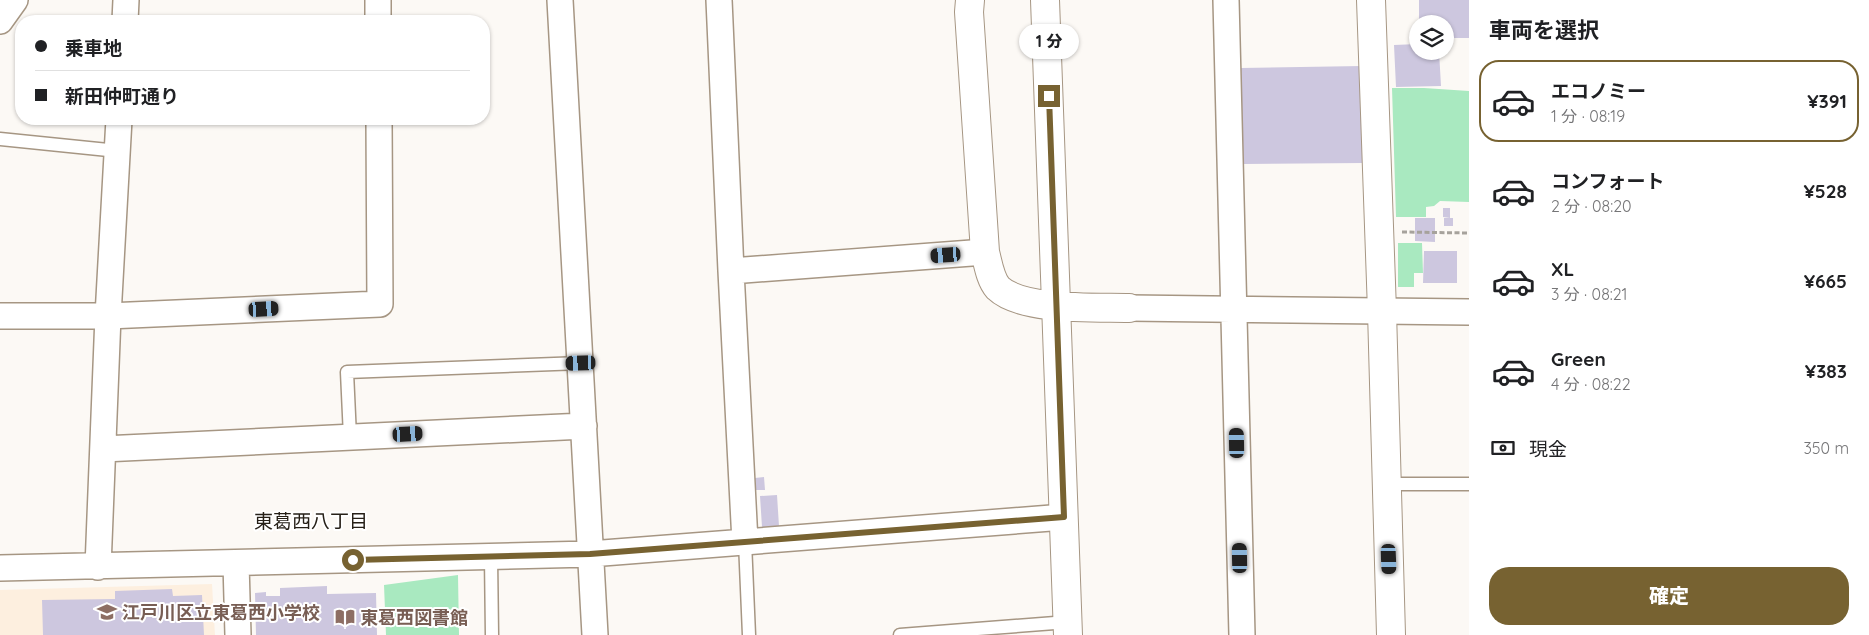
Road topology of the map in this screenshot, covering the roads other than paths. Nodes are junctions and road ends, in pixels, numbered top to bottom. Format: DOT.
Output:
graph roads {
  1 [pos="15,0"];
  2 [pos="126,0"];
  3 [pos="378,0"];
  4 [pos="560,0"];
  5 [pos="719,0"];
  6 [pos="970,0"];
  7 [pos="1045,0"];
  8 [pos="1226,0"];
  9 [pos="1371,0"];
  10 [pos="125,15"];
  11 [pos="378,15"];
  12 [pos="0,21"];
  13 [pos="119,125"];
  14 [pos="379,125"];
  15 [pos="0,140"];
  16 [pos="118,150"];
  17 [pos="985,252"];
  18 [pos="731,271"];
  19 [pos="1057,307"];
  20 [pos="1129,308"];
  21 [pos="1234,309"];
  22 [pos="1382,311"];
  23 [pos="1469,312"];
  24 [pos="0,316"];
  25 [pos="108,316"];
  26 [pos="581,363"];
  27 [pos="584,426"];
  28 [pos="350,438"];
  29 [pos="103,449"];
  30 [pos="1386,484"];
  31 [pos="1469,484"];
  32 [pos="1064,517"];
  33 [pos="745,542"];
  34 [pos="590,554"];
  35 [pos="491,557"];
  36 [pos="236,563"];
  37 [pos="98,567"];
  38 [pos="0,568"];
  39 [pos="1068,628"];
  40 [pos="238,635"];
  41 [pos="492,635"];
  42 [pos="595,635"];
  43 [pos="749,635"];
  44 [pos="900,635"];
  45 [pos="1242,635"];
  46 [pos="1391,635"];
  1 -- 12 [label="street"];
  2 -- 10 [label="street"];
  3 -- 11 [label="street"];
  4 -- 26 [label="street"];
  5 -- 18 [label="street"];
  6 -- 17 [label="street"];
  7 -- 19 [label="street"];
  8 -- 21 [label="street"];
  9 -- 22 [label="street"];
  13 -- 16 [label="street"];
  14 -- 25 [label="street"];
  15 -- 16 [label="lane"];
  16 -- 25 [label="street"];
  17 -- 18 [label="street"];
  17 -- 19 [label="street"];
  18 -- 33 [label="street"];
  19 -- 20 [label="street"];
  19 -- 32 [label="street"];
  20 -- 21 [label="street"];
  21 -- 22 [label="street"];
  21 -- 45 [label="street"];
  22 -- 23 [label="street"];
  22 -- 30 [label="street"];
  24 -- 25 [label="street"];
  25 -- 29 [label="street"];
  26 -- 27 [label="street"];
  26 -- 28 [label="lane"];
  27 -- 28 [label="street"];
  27 -- 34 [label="street"];
  28 -- 29 [label="street"];
  29 -- 37 [label="street"];
  30 -- 31 [label="lane"];
  30 -- 46 [label="street"];
  32 -- 33 [label="street"];
  32 -- 39 [label="street"];
  33 -- 34 [label="street"];
  33 -- 43 [label="lane"];
  34 -- 35 [label="street"];
  34 -- 42 [label="street"];
  35 -- 36 [label="street"];
  35 -- 41 [label="lane"];
  36 -- 37 [label="street"];
  36 -- 40 [label="street"];
  37 -- 38 [label="street"];
  39 -- 44 [label="lane"];
}
